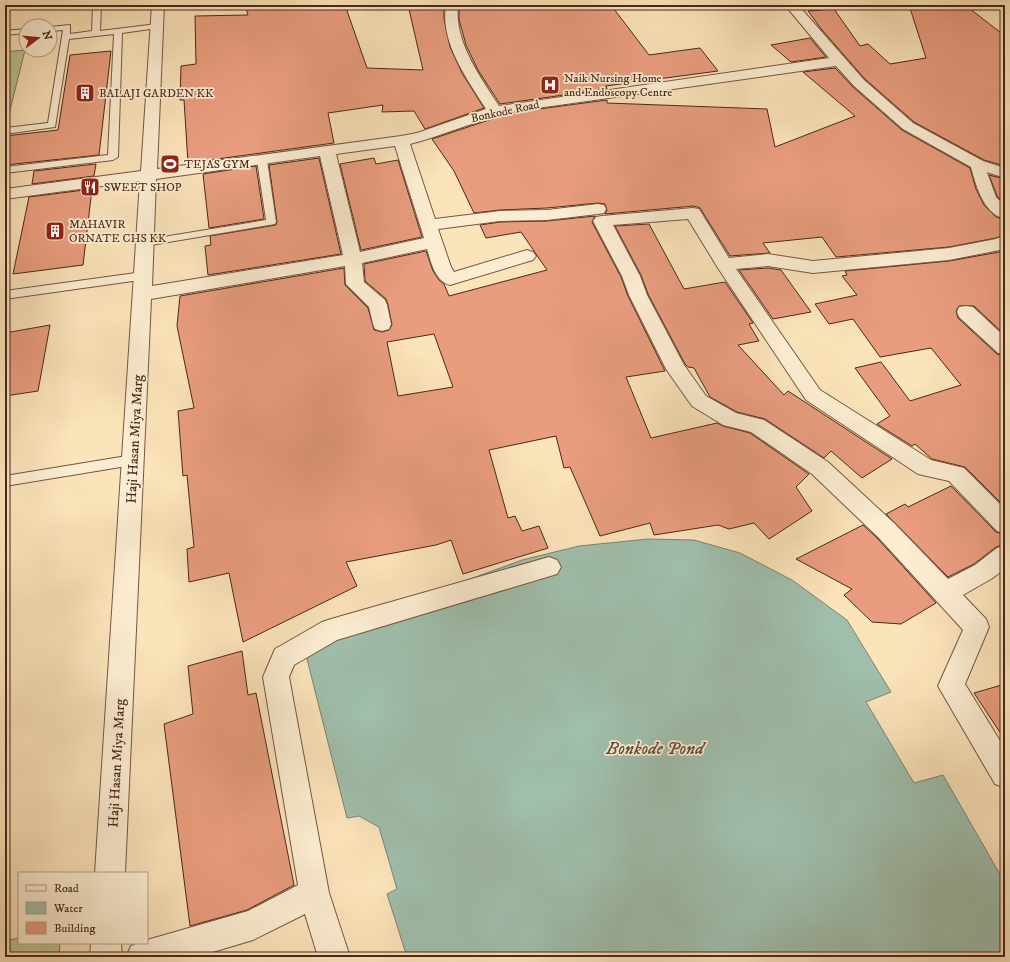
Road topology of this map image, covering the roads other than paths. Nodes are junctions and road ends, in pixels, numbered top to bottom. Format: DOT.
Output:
graph roads {
  1 [pos="97,5"];
  2 [pos="158,5"];
  3 [pos="452,5"];
  4 [pos="791,5"];
  5 [pos="157,26"];
  6 [pos="58,28"];
  7 [pos="118,31"];
  8 [pos="18,32"];
  9 [pos="5,33"];
  10 [pos="96,33"];
  11 [pos="66,37"];
  12 [pos="839,61"];
  13 [pos="496,111"];
  14 [pos="5,131"];
  15 [pos="401,141"];
  16 [pos="327,151"];
  17 [pos="262,160"];
  18 [pos="977,164"];
  19 [pos="5,170"];
  20 [pos="1005,173"];
  21 [pos="149,176"];
  22 [pos="5,194"];
  23 [pos="598,209"];
  24 [pos="1005,214"];
  25 [pos="430,234"];
  26 [pos="145,242"];
  27 [pos="1005,242"];
  28 [pos="527,256"];
  29 [pos="352,258"];
  30 [pos="724,264"];
  31 [pos="143,285"];
  32 [pos="5,295"];
  33 [pos="966,312"];
  34 [pos="382,324"];
  35 [pos="1005,348"];
  36 [pos="133,460"];
  37 [pos="5,481"];
  38 [pos="1005,524"];
  39 [pos="1005,555"];
  40 [pos="549,567"];
  41 [pos="945,594"];
  42 [pos="1005,774"];
  43 [pos="110,872"];
  44 [pos="314,893"];
  45 [pos="106,944"];
  46 [pos="106,957"];
  47 [pos="142,957"];
  48 [pos="334,957"];
  1 -- 10 [label="lane"];
  2 -- 5 [label="street, Haji Hasan Miya Marg"];
  3 -- 13 [label="street"];
  4 -- 12 [label="street"];
  5 -- 7 [label="lane"];
  5 -- 21 [label="street, Haji Hasan Miya Marg"];
  6 -- 11 [label="lane"];
  7 -- 10 [label="lane"];
  7 -- 19 [label="lane"];
  8 -- 9 [label="lane"];
  10 -- 11 [label="lane"];
  11 -- 14 [label="lane"];
  12 -- 13 [label="street, Bonkode Road"];
  12 -- 18 [label="street"];
  13 -- 15 [label="street, Bonkode Road"];
  15 -- 16 [label="street, Bonkode Road"];
  15 -- 25 [label="street"];
  16 -- 17 [label="street, Bonkode Road"];
  16 -- 29 [label="street"];
  17 -- 21 [label="street, Bonkode Road"];
  17 -- 26 [label="lane"];
  18 -- 20 [label="street"];
  18 -- 24 [label="street"];
  21 -- 22 [label="street, Bonkode Road"];
  21 -- 26 [label="street, Haji Hasan Miya Marg"];
  23 -- 25 [label="street"];
  25 -- 28 [label="street"];
  25 -- 29 [label="street"];
  26 -- 31 [label="street, Haji Hasan Miya Marg"];
  27 -- 30 [label="street"];
  29 -- 31 [label="street"];
  29 -- 34 [label="street"];
  30 -- 38 [label="street"];
  30 -- 41 [label="street"];
  31 -- 32 [label="lane"];
  31 -- 36 [label="street, Haji Hasan Miya Marg"];
  33 -- 35 [label="street"];
  36 -- 37 [label="lane"];
  36 -- 43 [label="street, Haji Hasan Miya Marg"];
  39 -- 41 [label="street"];
  40 -- 44 [label="street"];
  41 -- 42 [label="street"];
  44 -- 47 [label="street"];
  44 -- 48 [label="street"];
  45 -- 46 [label="street"];
}
